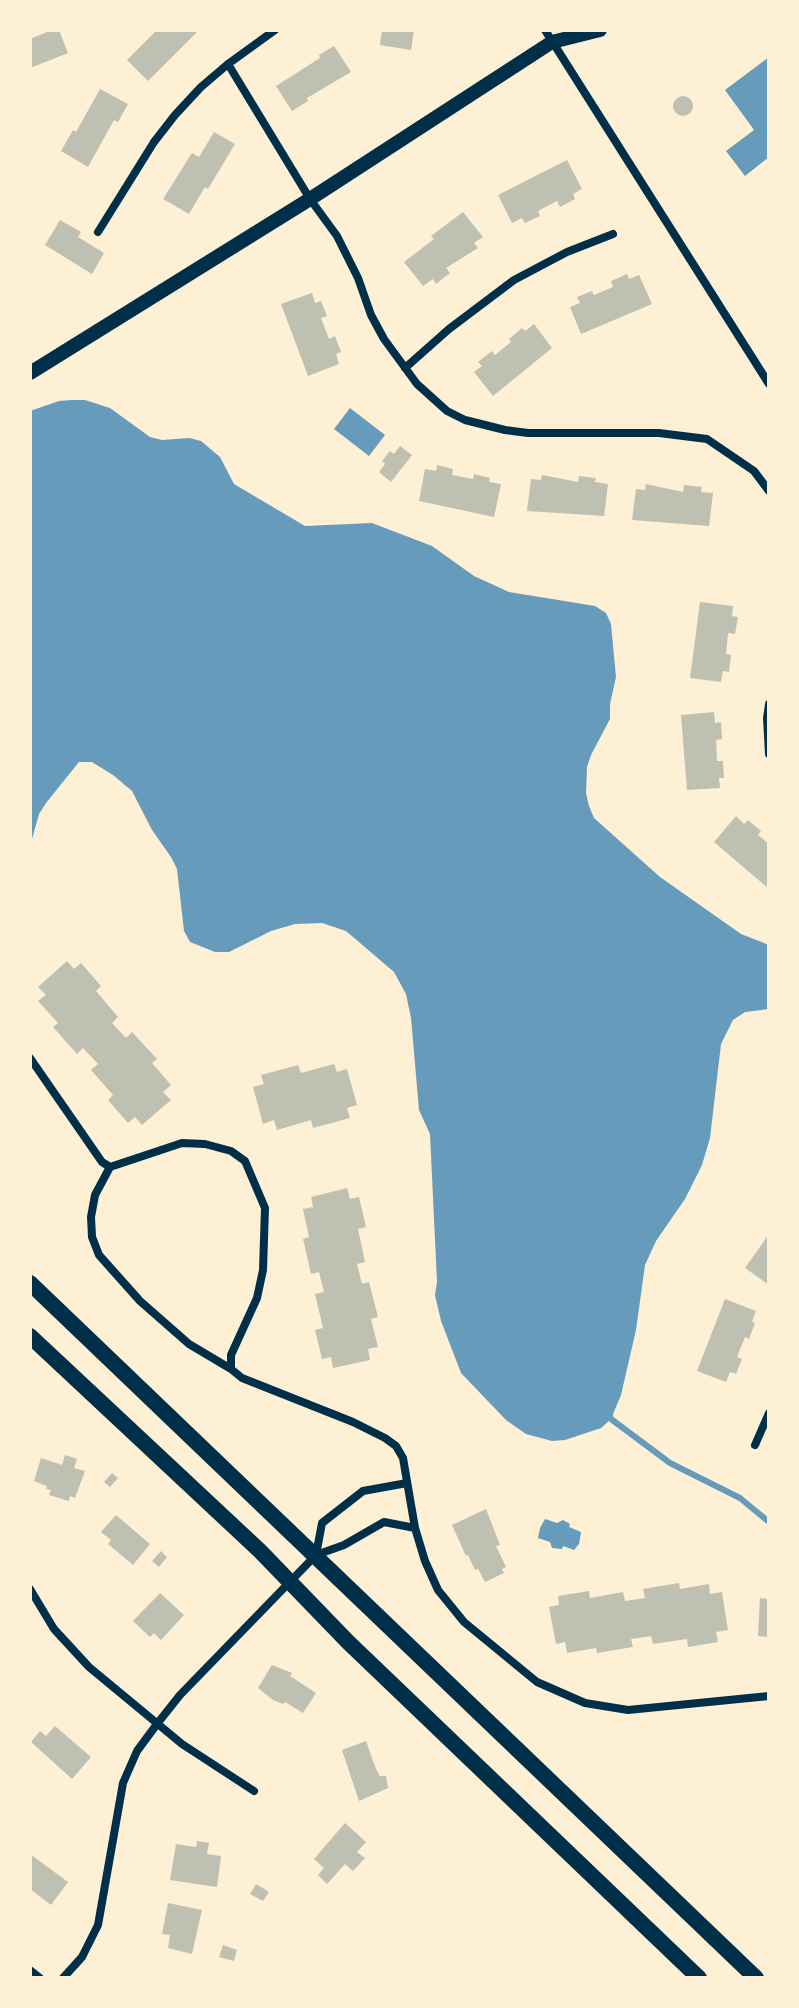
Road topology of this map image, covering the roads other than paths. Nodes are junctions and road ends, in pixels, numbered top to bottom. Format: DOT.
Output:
graph roads {
  1 [pos="275,30"];
  2 [pos="600,30"];
  3 [pos="553,34"];
  4 [pos="228,64"];
  5 [pos="310,199"];
  6 [pos="98,232"];
  7 [pos="613,234"];
  8 [pos="405,368"];
  9 [pos="30,373"];
  10 [pos="769,384"];
  11 [pos="767,484"];
  12 [pos="769,704"];
  13 [pos="769,754"];
  14 [pos="30,1058"];
  15 [pos="110,1167"];
  16 [pos="30,1283"];
  17 [pos="30,1336"];
  18 [pos="231,1369"];
  19 [pos="769,1413"];
  20 [pos="755,1445"];
  21 [pos="407,1483"];
  22 [pos="415,1528"];
  23 [pos="316,1555"];
  24 [pos="290,1582"];
  25 [pos="30,1589"];
  26 [pos="769,1696"];
  27 [pos="157,1724"];
  28 [pos="254,1791"];
  29 [pos="30,1970"];
  30 [pos="40,1978"];
  31 [pos="63,1978"];
  32 [pos="699,1978"];
  33 [pos="756,1978"];
  1 -- 4 [label="street"];
  2 -- 3 [label="street"];
  3 -- 5 [label="street"];
  3 -- 10 [label="street"];
  4 -- 5 [label="street"];
  4 -- 6 [label="street"];
  5 -- 8 [label="street"];
  5 -- 9 [label="street"];
  7 -- 8 [label="street"];
  8 -- 11 [label="street"];
  12 -- 13 [label="street"];
  14 -- 15 [label="street"];
  15 -- 18 [label="street"];
  15 -- 18 [label="street"];
  16 -- 23 [label="main road"];
  17 -- 24 [label="main road"];
  18 -- 21 [label="street"];
  19 -- 20 [label="street"];
  21 -- 22 [label="street"];
  21 -- 23 [label="street"];
  22 -- 23 [label="street"];
  22 -- 26 [label="street"];
  23 -- 24 [label="street"];
  23 -- 33 [label="main road"];
  24 -- 27 [label="street"];
  24 -- 32 [label="main road"];
  25 -- 27 [label="street"];
  27 -- 28 [label="street"];
  27 -- 31 [label="street"];
  29 -- 30 [label="street"];
}
